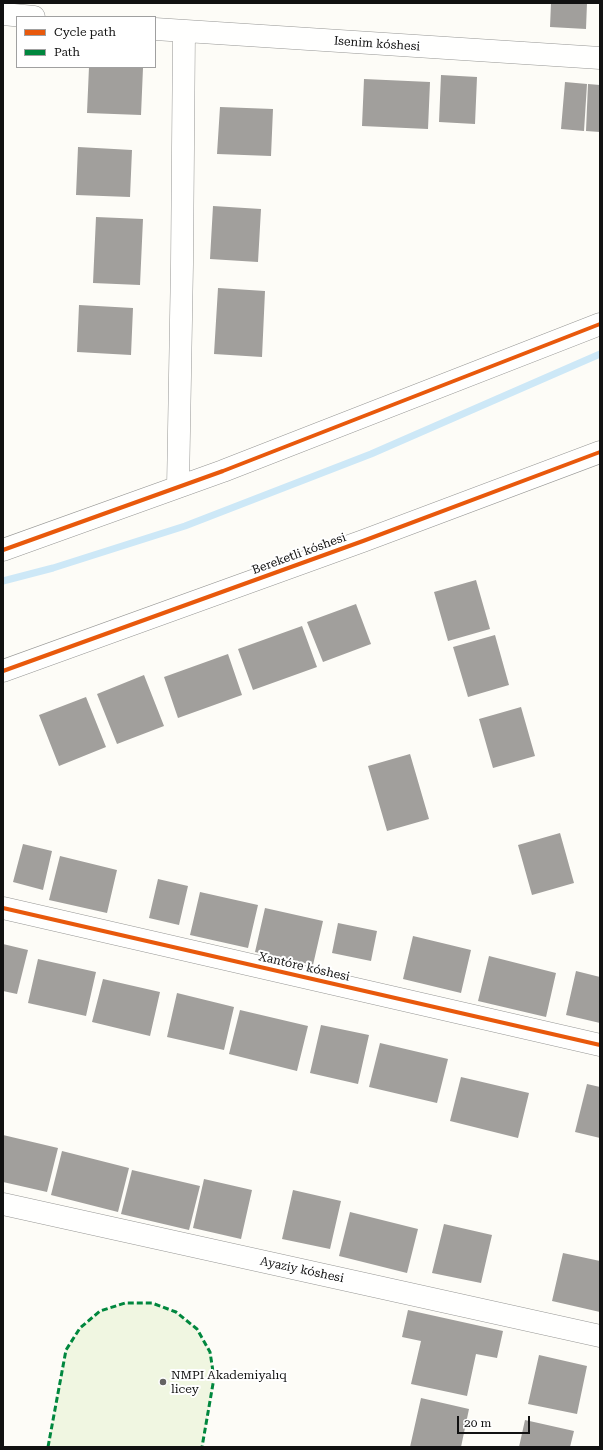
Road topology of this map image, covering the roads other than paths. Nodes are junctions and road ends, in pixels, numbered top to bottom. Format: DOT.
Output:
graph roads {
  1 [pos="3,14"];
  2 [pos="24,16"];
  3 [pos="156,29"];
  4 [pos="184,32"];
  5 [pos="600,58"];
  6 [pos="600,324"];
  7 [pos="600,452"];
  8 [pos="178,487"];
  9 [pos="3,550"];
  10 [pos="3,671"];
  11 [pos="3,908"];
  12 [pos="600,1045"];
  13 [pos="3,1204"];
  14 [pos="600,1336"];
  1 -- 2 [label="street"];
  3 -- 4 [label="street, Isenim kóshesi"];
  4 -- 5 [label="street, Isenim kóshesi"];
  4 -- 8 [label="street"];
  6 -- 8 [label="street"];
  7 -- 10 [label="street, Bereketli kóshesi"];
  8 -- 9 [label="street"];
  11 -- 12 [label="street, Xantóre kóshesi"];
  13 -- 14 [label="street, Ayaziy kóshesi"];
}
